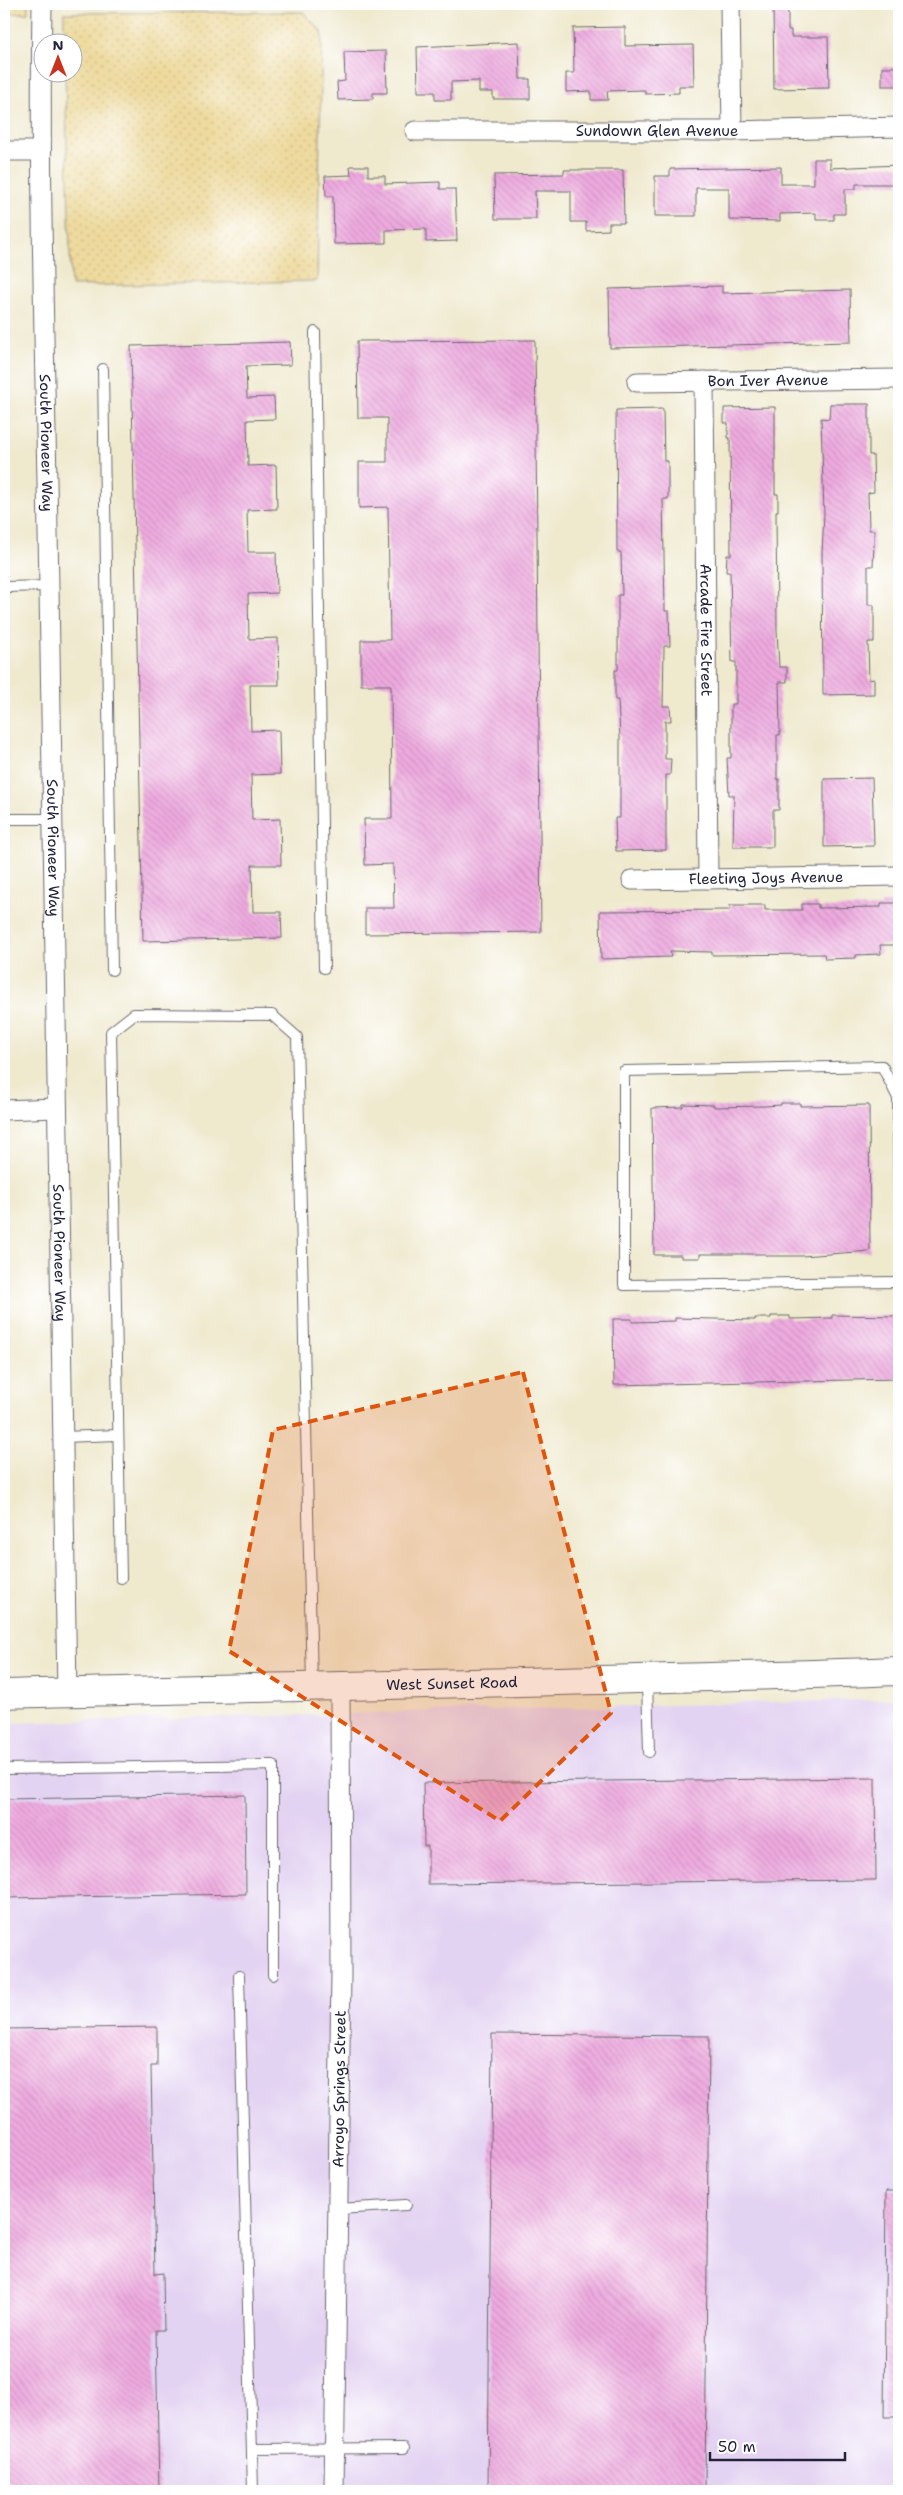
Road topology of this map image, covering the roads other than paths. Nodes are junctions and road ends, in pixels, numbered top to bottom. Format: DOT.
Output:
graph roads {
  1 [pos="42,4"];
  2 [pos="730,4"];
  3 [pos="899,127"];
  4 [pos="414,131"];
  5 [pos="732,131"];
  6 [pos="40,151"];
  7 [pos="4,152"];
  8 [pos="314,332"];
  9 [pos="103,369"];
  10 [pos="899,379"];
  11 [pos="704,381"];
  12 [pos="638,382"];
  13 [pos="49,586"];
  14 [pos="4,587"];
  15 [pos="4,820"];
  16 [pos="52,820"];
  17 [pos="899,876"];
  18 [pos="708,879"];
  19 [pos="632,880"];
  20 [pos="324,968"];
  21 [pos="112,970"];
  22 [pos="899,1100"];
  23 [pos="56,1108"];
  24 [pos="4,1110"];
  25 [pos="899,1198"];
  26 [pos="899,1282"];
  27 [pos="118,1435"];
  28 [pos="62,1437"];
  29 [pos="121,1578"];
  30 [pos="899,1672"];
  31 [pos="647,1681"];
  32 [pos="340,1685"];
  33 [pos="312,1686"];
  34 [pos="67,1692"];
  35 [pos="4,1694"];
  36 [pos="649,1752"];
  37 [pos="4,1769"];
  38 [pos="273,1975"];
  39 [pos="239,1976"];
  40 [pos="406,2205"];
  41 [pos="338,2209"];
  42 [pos="334,2448"];
  43 [pos="404,2448"];
  44 [pos="252,2449"];
  45 [pos="253,2491"];
  46 [pos="334,2491"];
  1 -- 6 [label="street, South Pioneer Way"];
  2 -- 5 [label="street"];
  3 -- 5 [label="street, Sundown Glen Avenue"];
  4 -- 5 [label="street, Sundown Glen Avenue"];
  6 -- 7 [label="street"];
  6 -- 13 [label="street, South Pioneer Way"];
  8 -- 20 [label="lane"];
  9 -- 21 [label="lane"];
  10 -- 11 [label="street, Bon Iver Avenue"];
  11 -- 12 [label="street, Bon Iver Avenue"];
  11 -- 18 [label="street, Arcade Fire Street"];
  13 -- 14 [label="lane"];
  13 -- 16 [label="street, South Pioneer Way"];
  15 -- 16 [label="lane"];
  16 -- 23 [label="street, South Pioneer Way"];
  17 -- 18 [label="street, Fleeting Joys Avenue"];
  18 -- 19 [label="street, Fleeting Joys Avenue"];
  22 -- 25 [label="lane"];
  22 -- 26 [label="lane"];
  23 -- 24 [label="street"];
  23 -- 28 [label="street, South Pioneer Way"];
  27 -- 28 [label="lane"];
  27 -- 29 [label="lane"];
  27 -- 33 [label="lane"];
  28 -- 34 [label="street, South Pioneer Way"];
  30 -- 31 [label="main road, West Sunset Road"];
  31 -- 32 [label="main road, West Sunset Road"];
  31 -- 36 [label="lane"];
  32 -- 33 [label="main road, West Sunset Road"];
  32 -- 41 [label="street, Arroyo Springs Street"];
  33 -- 34 [label="main road, West Sunset Road"];
  34 -- 35 [label="main road, West Sunset Road"];
  37 -- 38 [label="lane"];
  39 -- 44 [label="lane"];
  40 -- 41 [label="lane"];
  41 -- 42 [label="street, Arroyo Springs Street"];
  42 -- 43 [label="lane"];
  42 -- 44 [label="lane"];
  42 -- 46 [label="street, Arroyo Springs Street"];
  44 -- 45 [label="lane"];
}
